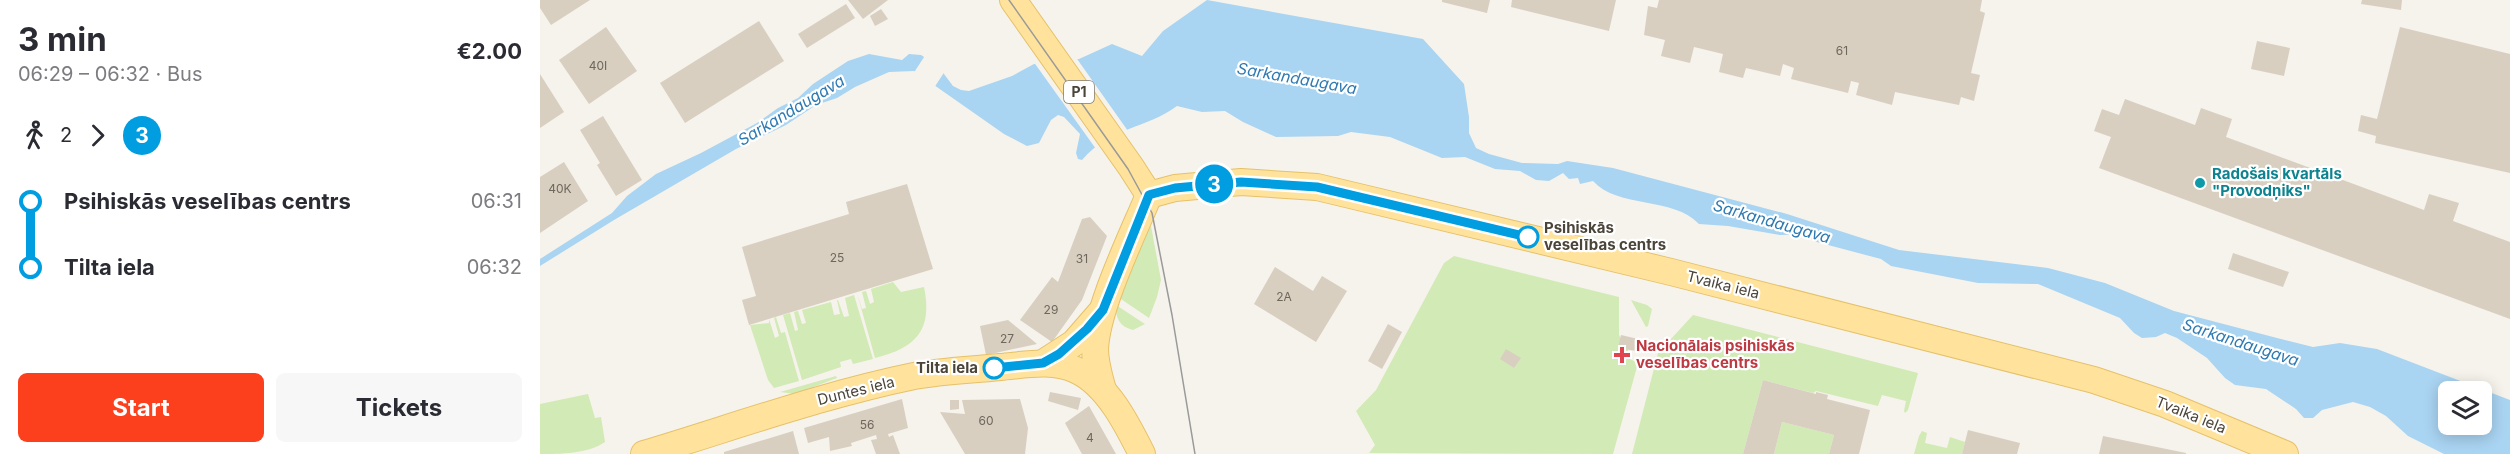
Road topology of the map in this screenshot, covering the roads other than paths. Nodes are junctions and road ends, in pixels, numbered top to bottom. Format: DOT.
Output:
graph roads {
  1 [pos="1020,9"];
  2 [pos="1149,195"];
  3 [pos="1103,310"];
  4 [pos="1043,363"];
  5 [pos="1102,390"];
  6 [pos="644,454"];
  7 [pos="1142,454"];
  8 [pos="2285,454"];
  1 -- 2 [label="main road, P1"];
  2 -- 3 [label="main road"];
  2 -- 8 [label="main road, Tvaika iela"];
  3 -- 4 [label="main road"];
  3 -- 5 [label="main road"];
  4 -- 5 [label="main road, Duntes iela"];
  4 -- 6 [label="main road, Duntes iela"];
  5 -- 7 [label="main road"];
}
